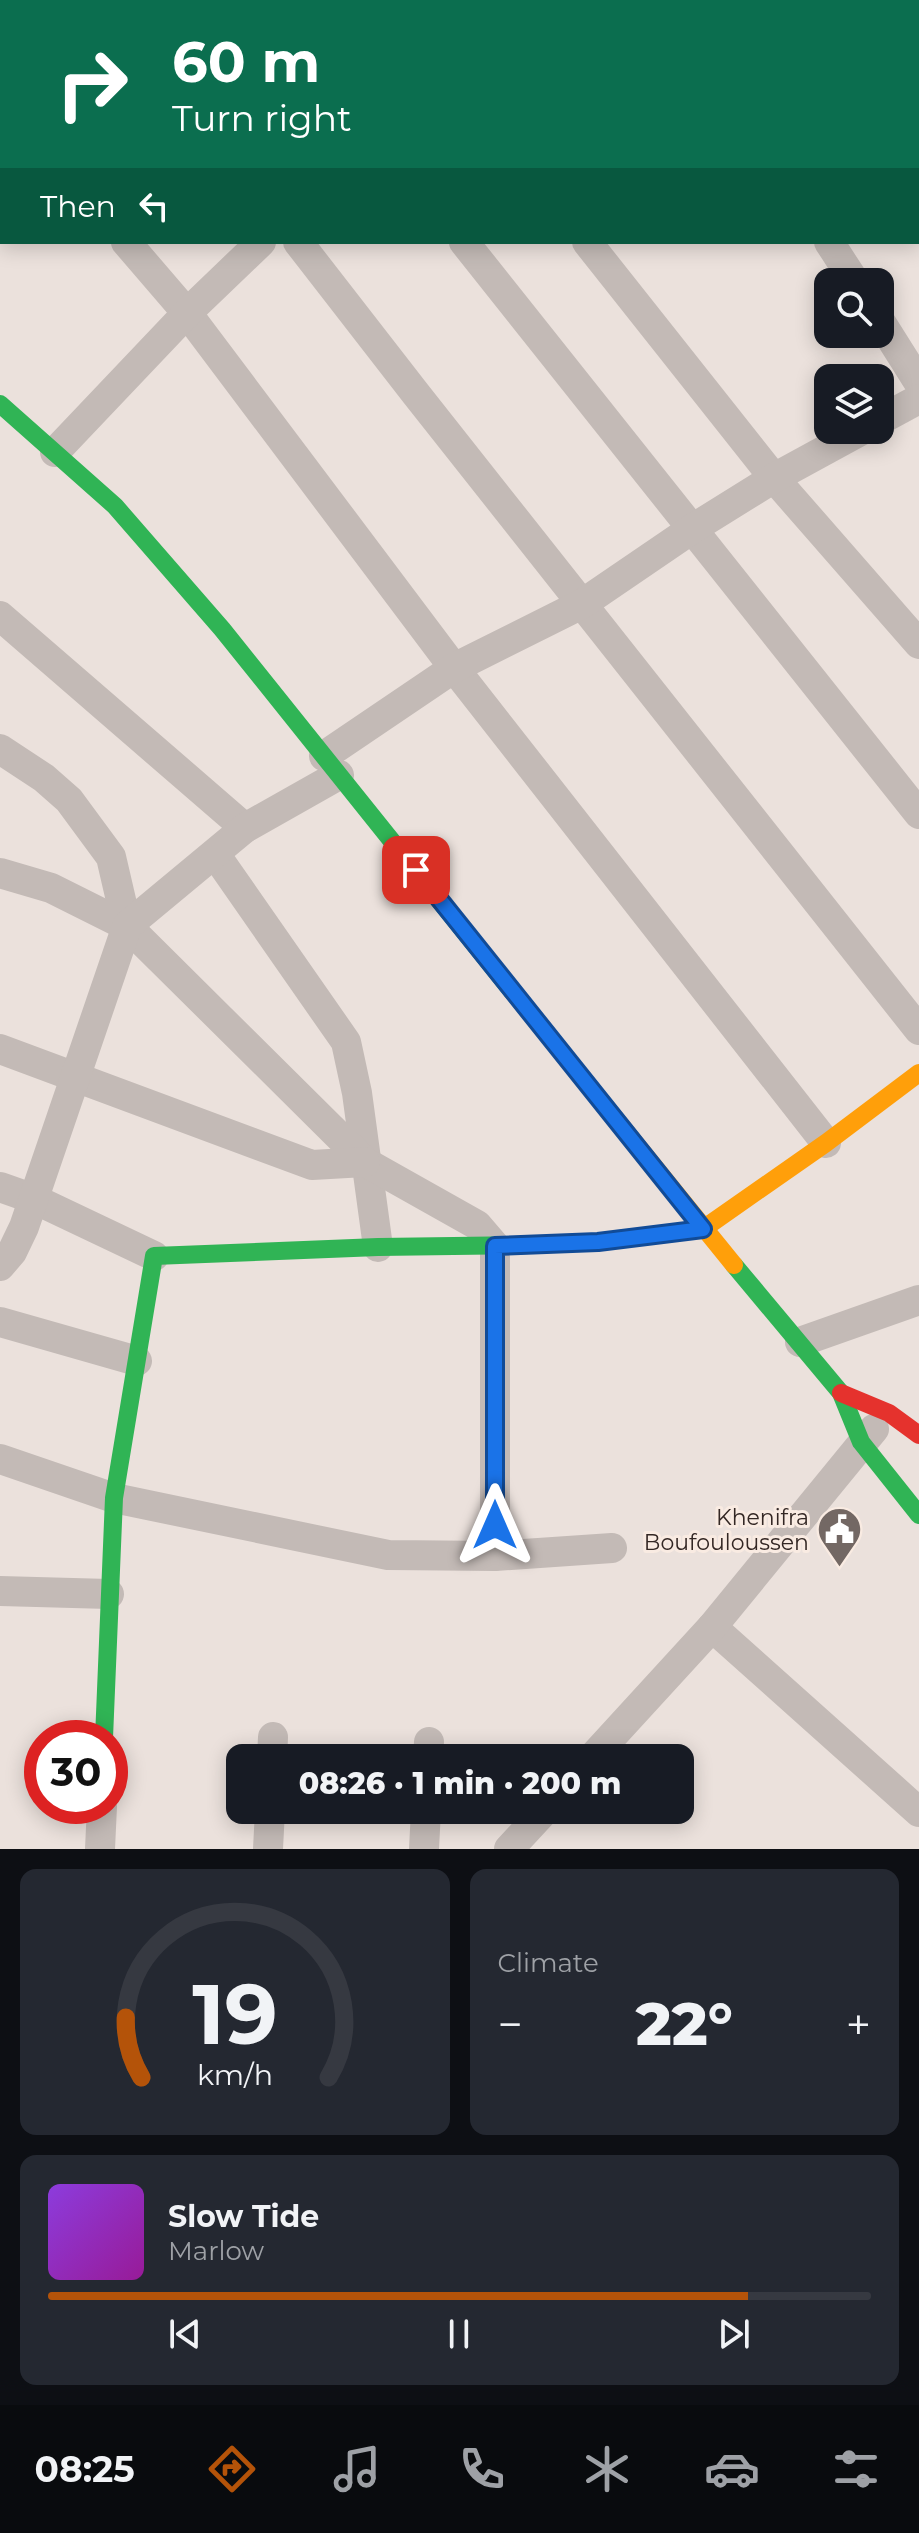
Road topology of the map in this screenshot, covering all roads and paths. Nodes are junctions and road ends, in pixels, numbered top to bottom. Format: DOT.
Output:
graph roads {
  1 [pos="128,244"];
  2 [pos="259,244"];
  3 [pos="300,244"];
  4 [pos="466,244"];
  5 [pos="589,244"];
  6 [pos="830,244"];
  7 [pos="846,268"];
  8 [pos="187,313"];
  9 [pos="894,343"];
  10 [pos="919,383"];
  11 [pos="919,399"];
  12 [pos="0,404"];
  13 [pos="894,412"];
  14 [pos="836,444"];
  15 [pos="55,452"];
  16 [pos="774,478"];
  17 [pos="692,529"];
  18 [pos="582,604"];
  19 [pos="0,616"];
  20 [pos="919,644"];
  21 [pos="454,668"];
  22 [pos="0,749"];
  23 [pos="332,765"];
  24 [pos="919,814"];
  25 [pos="245,828"];
  26 [pos="215,854"];
  27 [pos="0,873"];
  28 [pos="127,926"];
  29 [pos="919,1030"];
  30 [pos="0,1049"];
  31 [pos="919,1073"];
  32 [pos="76,1076"];
  33 [pos="826,1143"];
  34 [pos="365,1162"];
  35 [pos="0,1187"];
  36 [pos="34,1199"];
  37 [pos="703,1229"];
  38 [pos="495,1246"];
  39 [pos="378,1247"];
  40 [pos="154,1256"];
  41 [pos="0,1266"];
  42 [pos="919,1300"];
  43 [pos="0,1322"];
  44 [pos="800,1342"];
  45 [pos="137,1361"];
  46 [pos="841,1393"];
  47 [pos="889,1413"];
  48 [pos="919,1435"];
  49 [pos="861,1442"];
  50 [pos="0,1459"];
  51 [pos="114,1498"];
  52 [pos="919,1515"];
  53 [pos="612,1548"];
  54 [pos="495,1556"];
  55 [pos="0,1591"];
  56 [pos="109,1594"];
  57 [pos="712,1627"];
  58 [pos="105,1720"];
  59 [pos="605,1744"];
  60 [pos="919,1812"];
  61 [pos="101,1824"];
  62 [pos="269,1824"];
  63 [pos="425,1824"];
  64 [pos="532,1824"];
  65 [pos="100,1849"];
  66 [pos="268,1849"];
  67 [pos="424,1849"];
  68 [pos="509,1849"];
  1 -- 8 [label="street"];
  2 -- 8 [label="street"];
  3 -- 18 [label="street"];
  4 -- 17 [label="street"];
  5 -- 16 [label="street"];
  6 -- 7 [label="street"];
  8 -- 15 [label="street"];
  8 -- 21 [label="street"];
  9 -- 10 [label="street"];
  11 -- 13 [label="street"];
  12 -- 15 [label="main road"];
  14 -- 16 [label="street"];
  15 -- 23 [label="main road"];
  16 -- 17 [label="street"];
  16 -- 20 [label="street"];
  17 -- 18 [label="street"];
  17 -- 24 [label="street"];
  18 -- 21 [label="street"];
  18 -- 29 [label="street"];
  19 -- 25 [label="street"];
  21 -- 23 [label="street"];
  21 -- 33 [label="street"];
  22 -- 28 [label="street"];
  23 -- 25 [label="street"];
  23 -- 37 [label="main road"];
  25 -- 26 [label="street"];
  26 -- 28 [label="street"];
  26 -- 34 [label="street"];
  27 -- 28 [label="street"];
  28 -- 32 [label="street"];
  28 -- 34 [label="street"];
  30 -- 32 [label="street"];
  31 -- 33 [label="main road"];
  32 -- 34 [label="street"];
  32 -- 36 [label="street"];
  33 -- 37 [label="main road"];
  34 -- 38 [label="street"];
  34 -- 39 [label="street"];
  35 -- 36 [label="street"];
  36 -- 40 [label="street"];
  36 -- 41 [label="street"];
  37 -- 38 [label="main road"];
  37 -- 44 [label="main road"];
  38 -- 39 [label="main road"];
  38 -- 54 [label="street"];
  39 -- 40 [label="main road"];
  40 -- 45 [label="main road"];
  42 -- 44 [label="street"];
  43 -- 45 [label="street"];
  44 -- 46 [label="main road"];
  45 -- 51 [label="main road"];
  46 -- 47 [label="main road"];
  46 -- 49 [label="main road"];
  47 -- 48 [label="main road"];
  47 -- 49 [label="street"];
  49 -- 52 [label="main road"];
  49 -- 57 [label="street"];
  50 -- 51 [label="street"];
  51 -- 54 [label="street"];
  51 -- 56 [label="main road"];
  53 -- 54 [label="street"];
  55 -- 56 [label="street"];
  56 -- 58 [label="main road"];
  57 -- 59 [label="street"];
  57 -- 60 [label="street"];
  61 -- 65 [label="street"];
  62 -- 66 [label="street"];
  63 -- 67 [label="street"];
  64 -- 68 [label="street"];
}
